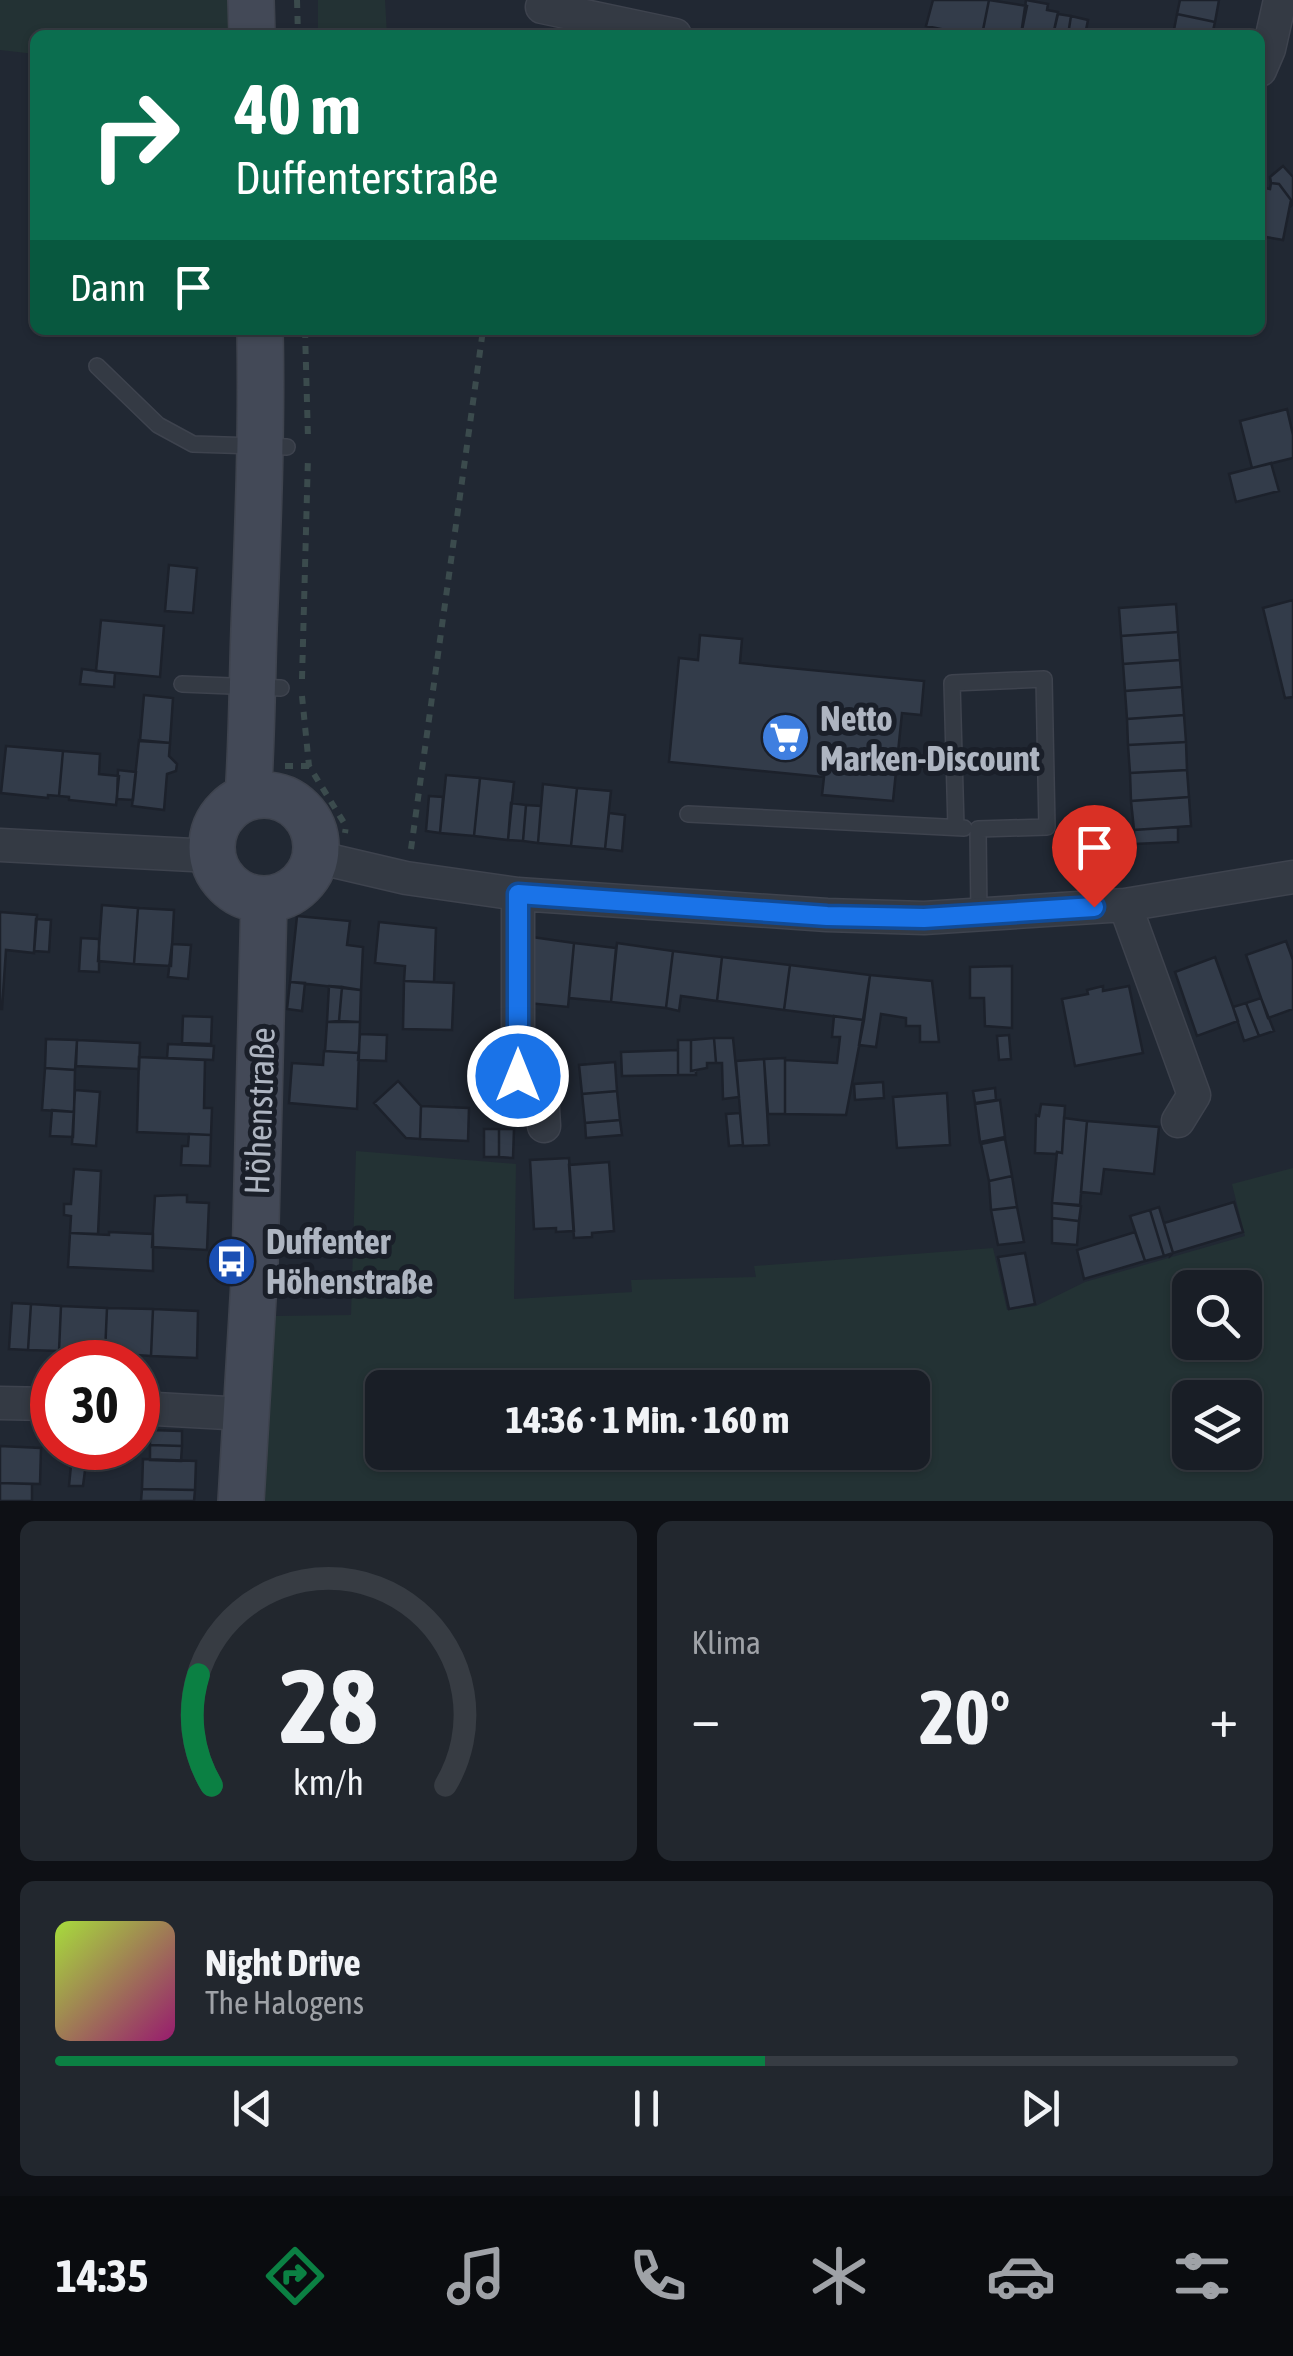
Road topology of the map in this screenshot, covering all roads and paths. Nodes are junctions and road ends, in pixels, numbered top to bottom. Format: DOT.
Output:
graph roads {
  1 [pos="251,0"];
  2 [pos="277,0"];
  3 [pos="297,0"];
  4 [pos="1280,0"];
  5 [pos="542,7"];
  6 [pos="252,30"];
  7 [pos="278,30"];
  8 [pos="298,30"];
  9 [pos="651,30"];
  10 [pos="1265,58"];
  11 [pos="261,335"];
  12 [pos="284,335"];
  13 [pos="305,335"];
  14 [pos="482,335"];
  15 [pos="97,366"];
  16 [pos="274,447"];
  17 [pos="182,684"];
  18 [pos="267,688"];
  19 [pos="263,796"];
  20 [pos="688,814"];
  21 [pos="956,828"];
  22 [pos="978,828"];
  23 [pos="0,845"];
  24 [pos="212,856"];
  25 [pos="329,861"];
  26 [pos="1293,877"];
  27 [pos="406,878"];
  28 [pos="518,894"];
  29 [pos="264,900"];
  30 [pos="1125,905"];
  31 [pos="980,915"];
  32 [pos="1178,1121"];
  33 [pos="544,1126"];
  34 [pos="0,1403"];
  35 [pos="30,1404"];
  36 [pos="160,1409"];
  37 [pos="245,1414"];
  38 [pos="241,1501"];
  1 -- 6 [label="street"];
  2 -- 7 [label="street"];
  3 -- 8 [label="path"];
  4 -- 10 [label="street"];
  5 -- 9 [label="street"];
  11 -- 16 [label="street"];
  12 -- 16 [label="street"];
  13 -- 25 [label="path"];
  14 -- 27 [label="path"];
  15 -- 16 [label="lane"];
  16 -- 18 [label="street"];
  17 -- 18 [label="lane"];
  18 -- 19 [label="street"];
  19 -- 24 [label="street"];
  19 -- 25 [label="street"];
  20 -- 21 [label="lane"];
  21 -- 22 [label="lane"];
  21 -- 22 [label="lane"];
  22 -- 31 [label="lane"];
  23 -- 24 [label="street"];
  24 -- 29 [label="street"];
  25 -- 27 [label="street"];
  25 -- 29 [label="street"];
  26 -- 30 [label="street"];
  27 -- 28 [label="street"];
  28 -- 31 [label="street"];
  28 -- 33 [label="street"];
  29 -- 37 [label="street, Höhenstraße"];
  30 -- 31 [label="street"];
  30 -- 32 [label="street"];
  34 -- 35 [label="street"];
  36 -- 37 [label="street"];
  37 -- 38 [label="street, Höhenstraße"];
}
